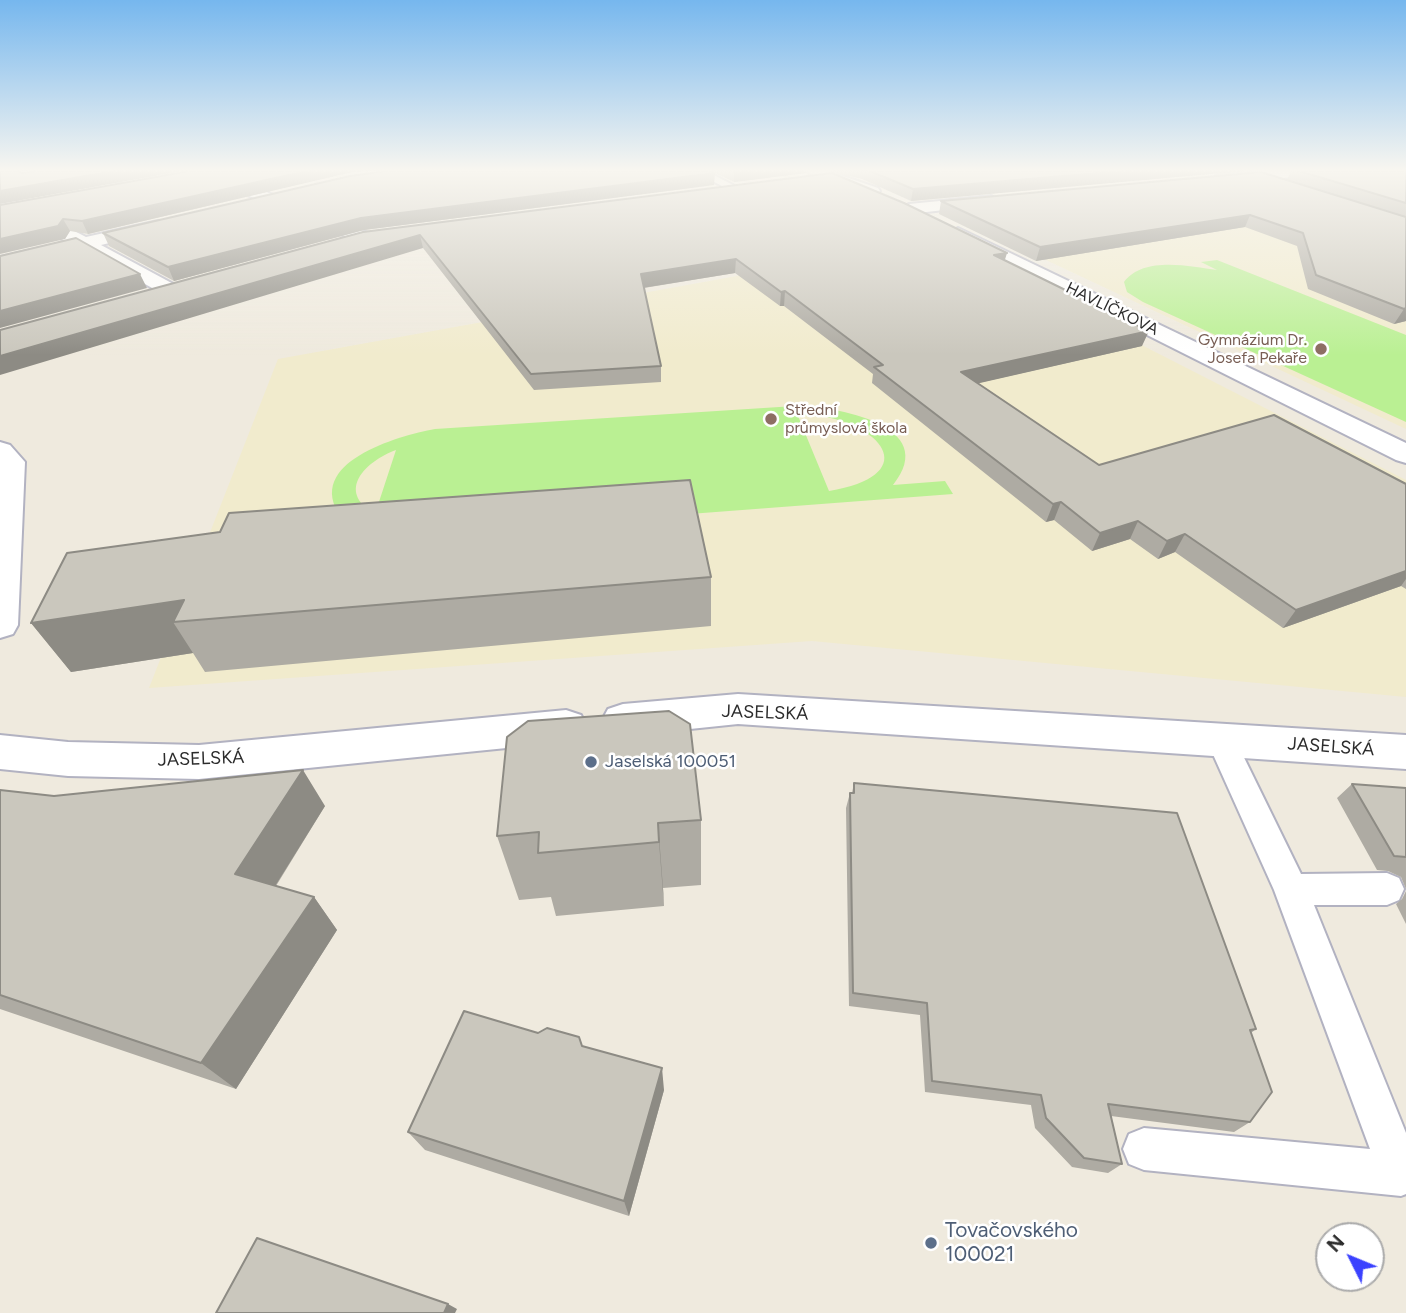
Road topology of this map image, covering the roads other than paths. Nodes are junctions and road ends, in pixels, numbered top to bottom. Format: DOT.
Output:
graph roads {
  1 [pos="64,232"];
  2 [pos="135,232"];
  3 [pos="351,232"];
  4 [pos="955,232"];
  5 [pos="387,235"];
  6 [pos="365,238"];
  7 [pos="85,244"];
  8 [pos="330,246"];
  9 [pos="0,263"];
  10 [pos="145,298"];
  11 [pos="0,452"];
  12 [pos="1406,454"];
  13 [pos="0,625"];
  14 [pos="1222,741"];
  15 [pos="0,752"];
  16 [pos="1406,752"];
  17 [pos="1387,889"];
  18 [pos="1291,890"];
  19 [pos="1144,1149"];
  1 -- 7 [label="street"];
  2 -- 7 [label="street"];
  3 -- 6 [label="street"];
  4 -- 12 [label="street, HAVLÍČKOVA"];
  5 -- 6 [label="street"];
  6 -- 8 [label="street"];
  7 -- 9 [label="street"];
  7 -- 10 [label="street"];
  11 -- 13 [label="street"];
  14 -- 15 [label="street, JASELSKÁ"];
  14 -- 16 [label="street, JASELSKÁ"];
  14 -- 18 [label="lane"];
  17 -- 18 [label="lane"];
  18 -- 19 [label="lane"];
}
